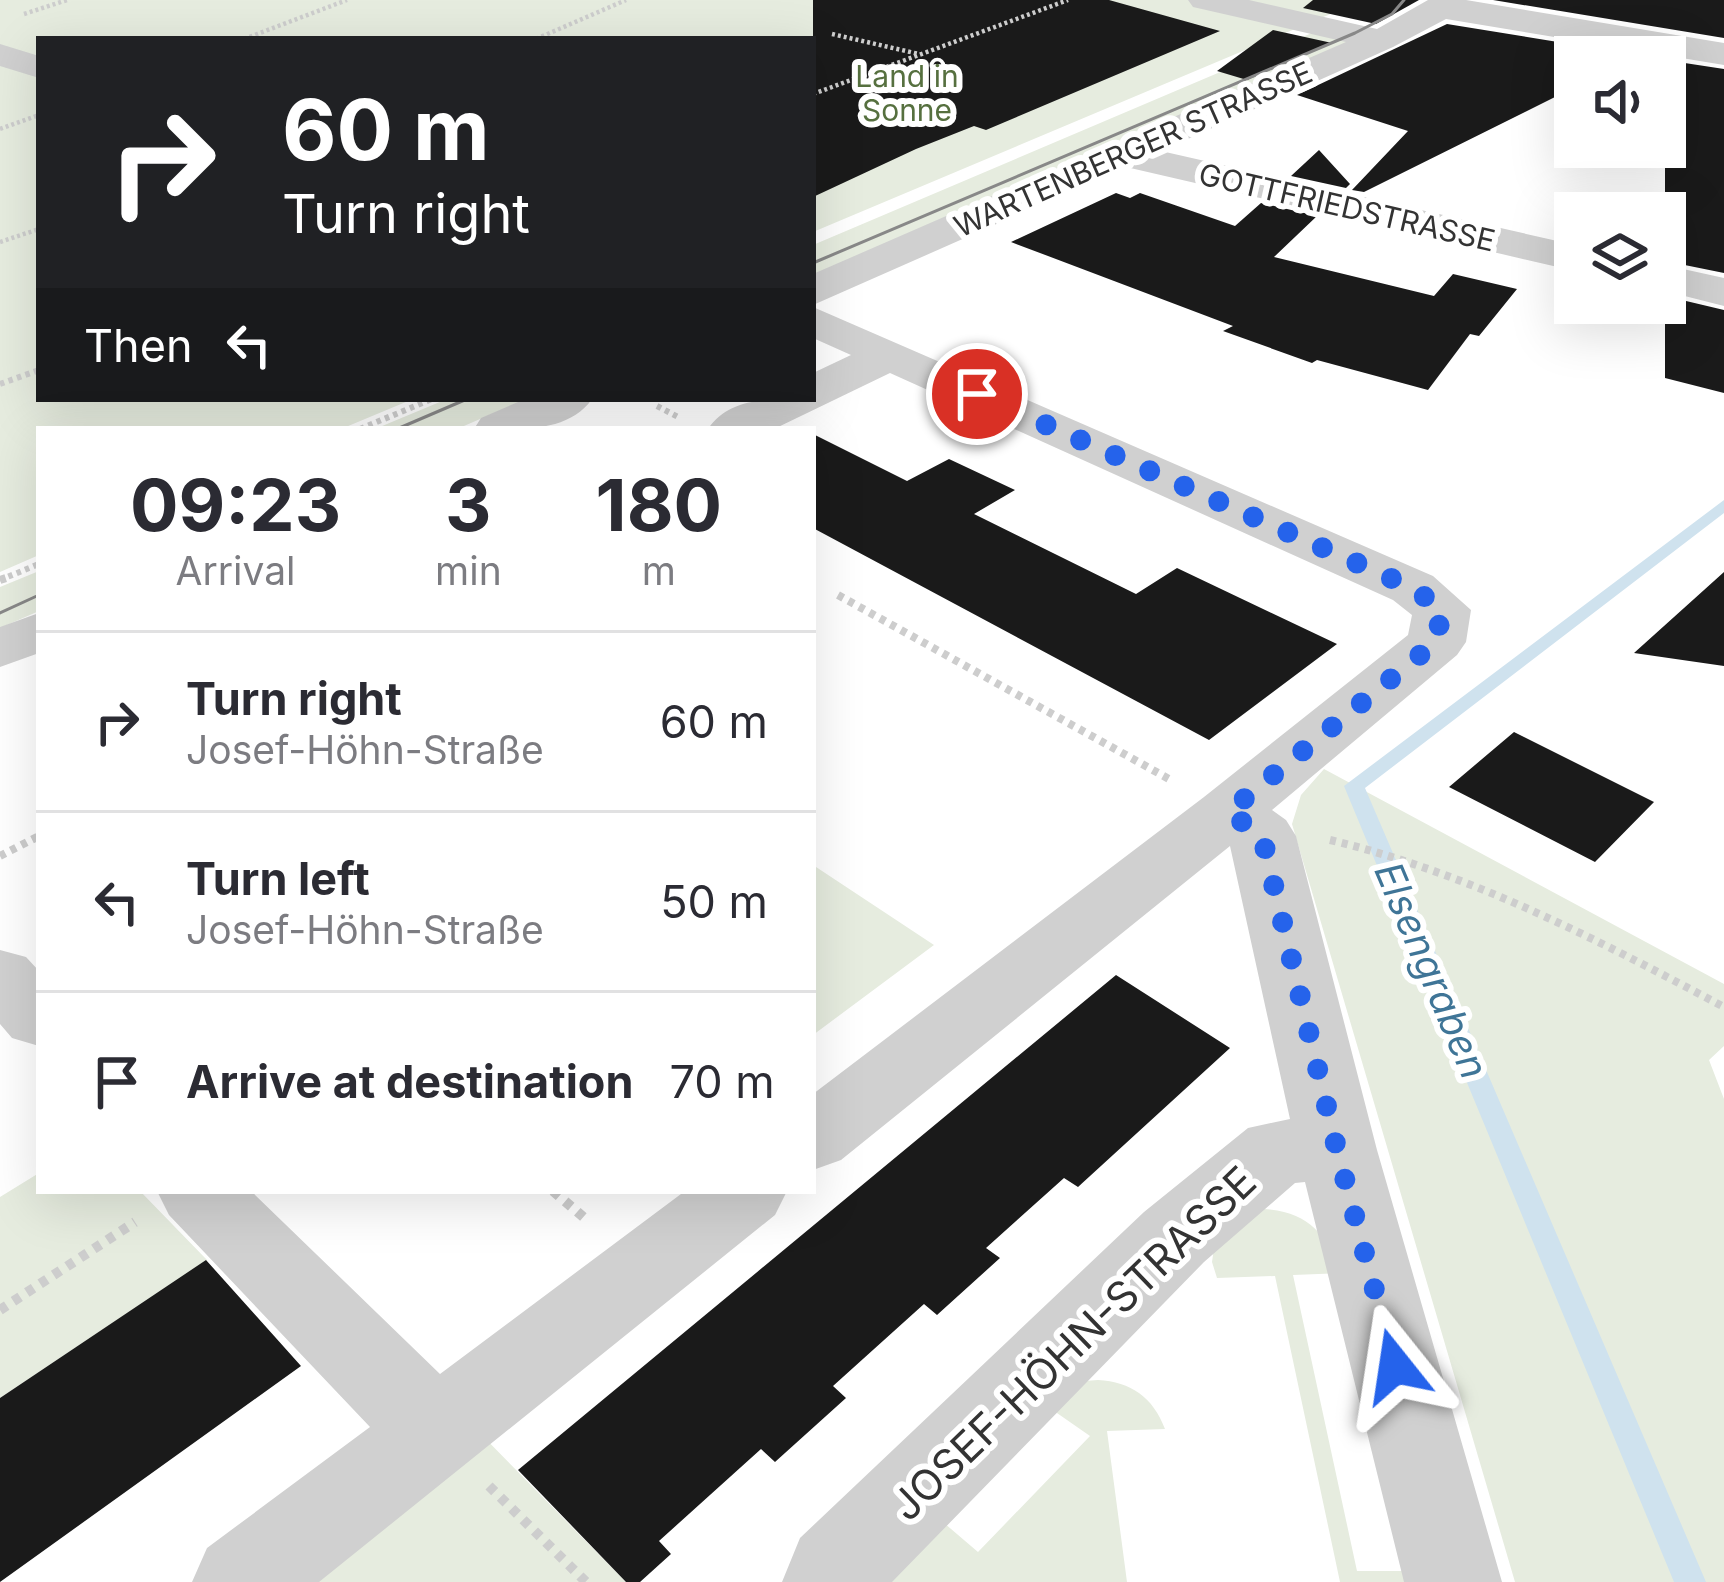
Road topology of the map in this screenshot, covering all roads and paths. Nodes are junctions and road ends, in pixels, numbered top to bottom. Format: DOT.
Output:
graph roads {
  1 [pos="67,0"];
  2 [pos="347,0"];
  3 [pos="626,0"];
  4 [pos="1068,0"];
  5 [pos="1205,0"];
  6 [pos="1446,4"];
  7 [pos="1485,14"];
  8 [pos="22,15"];
  9 [pos="832,34"];
  10 [pos="252,36"];
  11 [pos="543,36"];
  12 [pos="1724,37"];
  13 [pos="1381,40"];
  14 [pos="1724,54"];
  15 [pos="920,55"];
  16 [pos="0,56"];
  17 [pos="36,66"];
  18 [pos="816,85"];
  19 [pos="827,88"];
  20 [pos="816,93"];
  21 [pos="36,116"];
  22 [pos="0,129"];
  23 [pos="1120,154"];
  24 [pos="36,230"];
  25 [pos="0,242"];
  26 [pos="1554,253"];
  27 [pos="1686,283"];
  28 [pos="816,290"];
  29 [pos="1724,292"];
  30 [pos="816,322"];
  31 [pos="890,355"];
  32 [pos="36,371"];
  33 [pos="0,384"];
  34 [pos="816,391"];
  35 [pos="425,402"];
  36 [pos="560,402"];
  37 [pos="791,402"];
  38 [pos="367,426"];
  39 [pos="506,426"];
  40 [pos="740,426"];
  41 [pos="36,565"];
  42 [pos="0,580"];
  43 [pos="838,595"];
  44 [pos="36,633"];
  45 [pos="0,649"];
  46 [pos="1228,812"];
  47 [pos="36,838"];
  48 [pos="1334,841"];
  49 [pos="0,856"];
  50 [pos="0,976"];
  51 [pos="1724,1007"];
  52 [pos="36,1015"];
  53 [pos="816,1136"];
  54 [pos="1337,1150"];
  55 [pos="742,1194"];
  56 [pos="167,1206"];
  57 [pos="0,1310"];
  58 [pos="437,1433"];
  59 [pos="242,1582"];
  60 [pos="586,1582"];
  61 [pos="831,1582"];
  62 [pos="1453,1582"];
  1 -- 8 [label="path"];
  2 -- 10 [label="path"];
  3 -- 11 [label="path"];
  4 -- 15 [label="path"];
  5 -- 13 [label="street"];
  6 -- 7 [label="street"];
  6 -- 13 [label="street, WARTENBERGER STRASSE"];
  7 -- 12 [label="street"];
  7 -- 14 [label="street"];
  9 -- 15 [label="path"];
  13 -- 23 [label="street, WARTENBERGER STRASSE"];
  15 -- 19 [label="path"];
  16 -- 17 [label="street"];
  18 -- 19 [label="path"];
  19 -- 20 [label="path"];
  21 -- 22 [label="path"];
  23 -- 26 [label="street, GOTTFRIEDSTRASSE"];
  23 -- 28 [label="street, WARTENBERGER STRASSE"];
  24 -- 25 [label="path"];
  27 -- 29 [label="street"];
  30 -- 31 [label="street"];
  31 -- 34 [label="street"];
  31 -- 46 [label="street"];
  32 -- 33 [label="path"];
  35 -- 38 [label="path"];
  36 -- 39 [label="street"];
  37 -- 40 [label="street"];
  41 -- 42 [label="path"];
  43 -- 46 [label="path"];
  44 -- 45 [label="street"];
  46 -- 53 [label="street"];
  46 -- 54 [label="street"];
  47 -- 49 [label="path"];
  48 -- 51 [label="path"];
  50 -- 52 [label="street"];
  54 -- 61 [label="street, JOSEF-HÖHN-STRASSE"];
  54 -- 62 [label="street"];
  55 -- 58 [label="street"];
  56 -- 57 [label="path"];
  56 -- 58 [label="street"];
  58 -- 59 [label="street"];
  58 -- 60 [label="path"];
}
